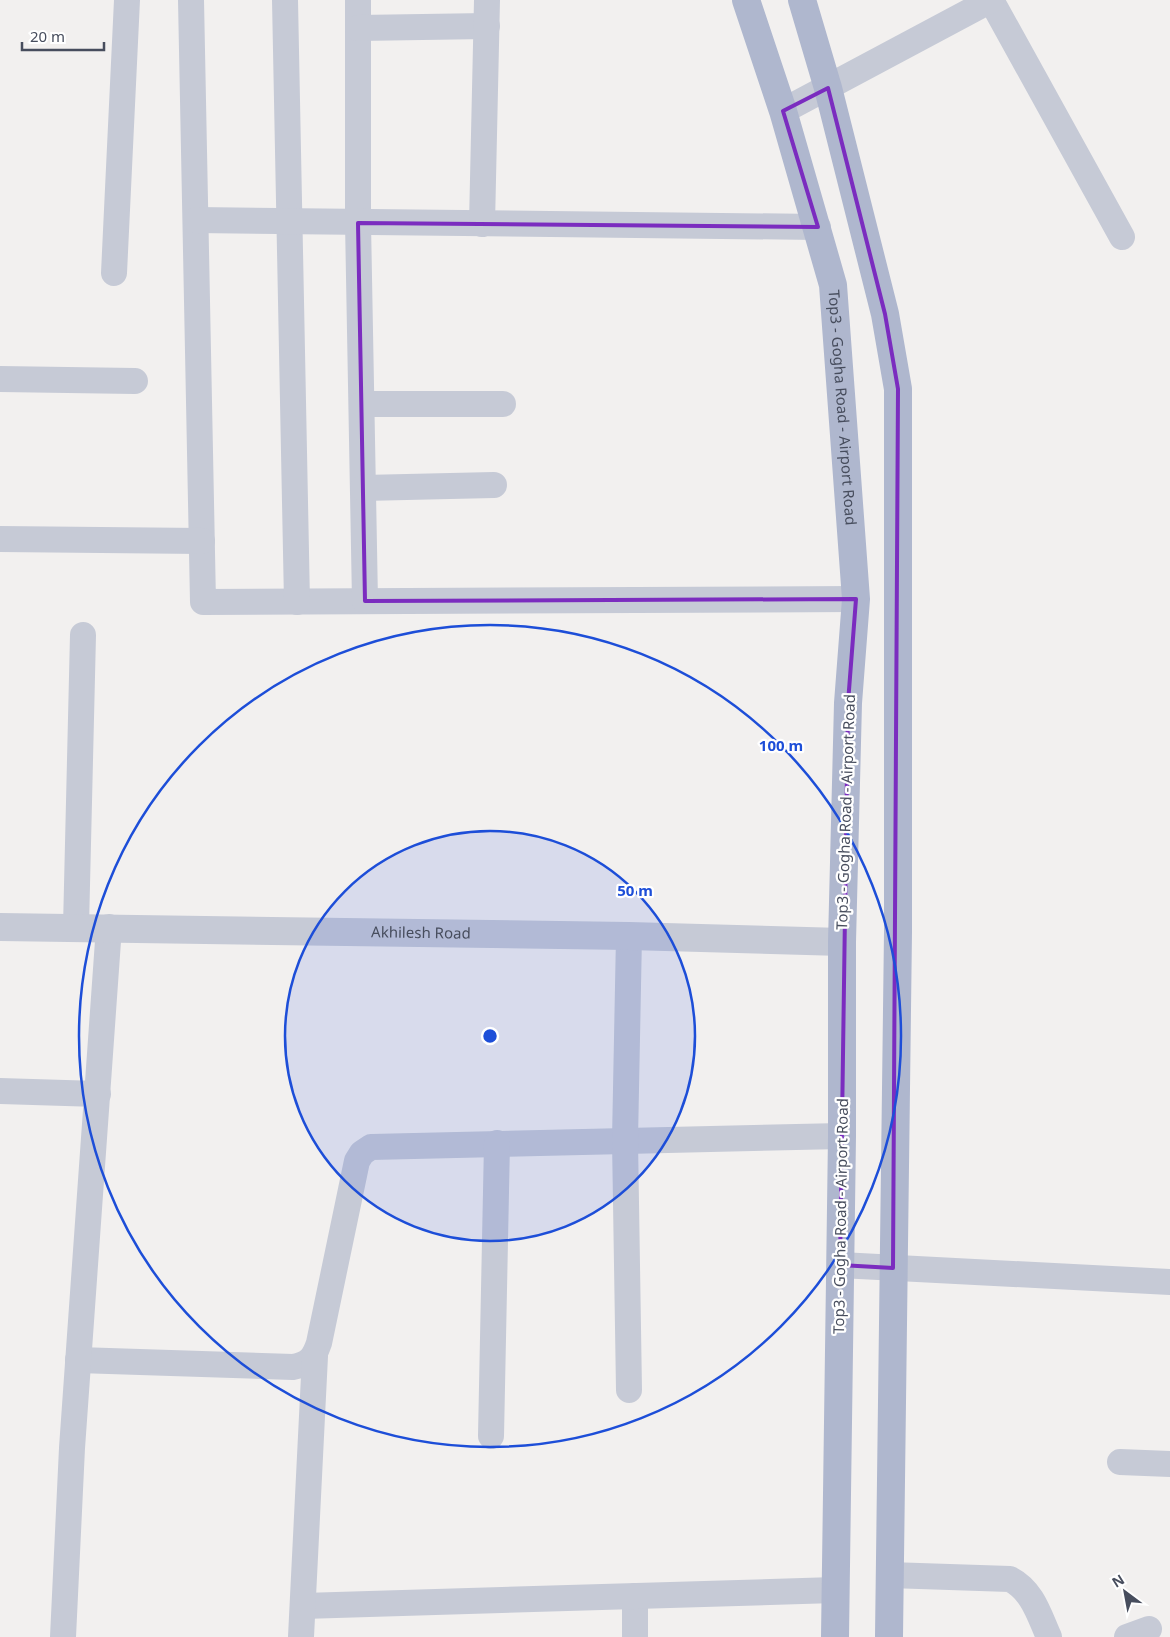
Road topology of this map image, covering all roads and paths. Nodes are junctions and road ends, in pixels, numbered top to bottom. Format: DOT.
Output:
graph roads {
  1 [pos="127,0"];
  2 [pos="191,0"];
  3 [pos="285,0"];
  4 [pos="358,0"];
  5 [pos="487,0"];
  6 [pos="746,0"];
  7 [pos="802,0"];
  8 [pos="991,0"];
  9 [pos="487,26"];
  10 [pos="358,28"];
  11 [pos="828,88"];
  12 [pos="783,111"];
  13 [pos="196,220"];
  14 [pos="288,222"];
  15 [pos="358,223"];
  16 [pos="482,224"];
  17 [pos="818,227"];
  18 [pos="1122,237"];
  19 [pos="114,273"];
  20 [pos="0,379"];
  21 [pos="135,382"];
  22 [pos="362,404"];
  23 [pos="503,404"];
  24 [pos="494,484"];
  25 [pos="363,488"];
  26 [pos="0,539"];
  27 [pos="202,541"];
  28 [pos="856,600"];
  29 [pos="366,601"];
  30 [pos="297,602"];
  31 [pos="83,635"];
  32 [pos="0,927"];
  33 [pos="110,927"];
  34 [pos="76,928"];
  35 [pos="629,936"];
  36 [pos="842,942"];
  37 [pos="0,1091"];
  38 [pos="98,1094"];
  39 [pos="842,1136"];
  40 [pos="625,1140"];
  41 [pos="497,1143"];
  42 [pos="840,1265"];
  43 [pos="893,1268"];
  44 [pos="1170,1282"];
  45 [pos="315,1356"];
  46 [pos="78,1360"];
  47 [pos="629,1390"];
  48 [pos="491,1436"];
  49 [pos="1120,1462"];
  50 [pos="1170,1464"];
  51 [pos="890,1574"];
  52 [pos="835,1590"];
  53 [pos="635,1596"];
  54 [pos="303,1606"];
  55 [pos="63,1637"];
  56 [pos="301,1637"];
  57 [pos="636,1637"];
  58 [pos="835,1637"];
  59 [pos="888,1637"];
  60 [pos="1049,1637"];
  1 -- 19 [label="street"];
  2 -- 13 [label="street"];
  3 -- 14 [label="street"];
  4 -- 10 [label="street"];
  5 -- 9 [label="street"];
  6 -- 12 [label="main road, Top3 - Gogha Road - Airport Road"];
  7 -- 11 [label="main road"];
  8 -- 11 [label="street"];
  8 -- 18 [label="street"];
  9 -- 10 [label="street"];
  9 -- 16 [label="street"];
  10 -- 15 [label="street"];
  11 -- 12 [label="street"];
  11 -- 43 [label="main road"];
  12 -- 17 [label="main road, Top3 - Gogha Road - Airport Road"];
  13 -- 14 [label="street"];
  13 -- 27 [label="street"];
  14 -- 15 [label="street"];
  14 -- 30 [label="street"];
  15 -- 16 [label="street"];
  15 -- 22 [label="street"];
  16 -- 17 [label="street"];
  17 -- 28 [label="main road, Top3 - Gogha Road - Airport Road"];
  20 -- 21 [label="street"];
  22 -- 23 [label="street"];
  22 -- 25 [label="street"];
  24 -- 25 [label="street"];
  25 -- 29 [label="street"];
  26 -- 27 [label="street"];
  27 -- 30 [label="street"];
  28 -- 29 [label="street"];
  28 -- 36 [label="main road, Top3 - Gogha Road - Airport Road"];
  29 -- 30 [label="street"];
  31 -- 34 [label="street"];
  32 -- 34 [label="street, Akhilesh Road"];
  33 -- 34 [label="street, Akhilesh Road"];
  33 -- 35 [label="street, Akhilesh Road"];
  33 -- 38 [label="street"];
  35 -- 36 [label="street, Akhilesh Road"];
  35 -- 40 [label="street"];
  36 -- 39 [label="main road, Top3 - Gogha Road - Airport Road"];
  37 -- 38 [label="street"];
  38 -- 46 [label="street"];
  39 -- 40 [label="street"];
  39 -- 42 [label="main road, Top3 - Gogha Road - Airport Road"];
  40 -- 41 [label="street"];
  40 -- 47 [label="street"];
  41 -- 45 [label="street"];
  41 -- 48 [label="street"];
  42 -- 43 [label="street"];
  42 -- 52 [label="main road, Top3 - Gogha Road - Airport Road"];
  43 -- 44 [label="street"];
  43 -- 51 [label="main road"];
  45 -- 46 [label="street"];
  45 -- 54 [label="street"];
  46 -- 55 [label="street"];
  49 -- 50 [label="street"];
  51 -- 59 [label="main road"];
  51 -- 60 [label="street"];
  52 -- 53 [label="street"];
  52 -- 58 [label="main road, Top3 - Gogha Road - Airport Road"];
  53 -- 54 [label="street"];
  53 -- 57 [label="street"];
  54 -- 56 [label="street"];
}
